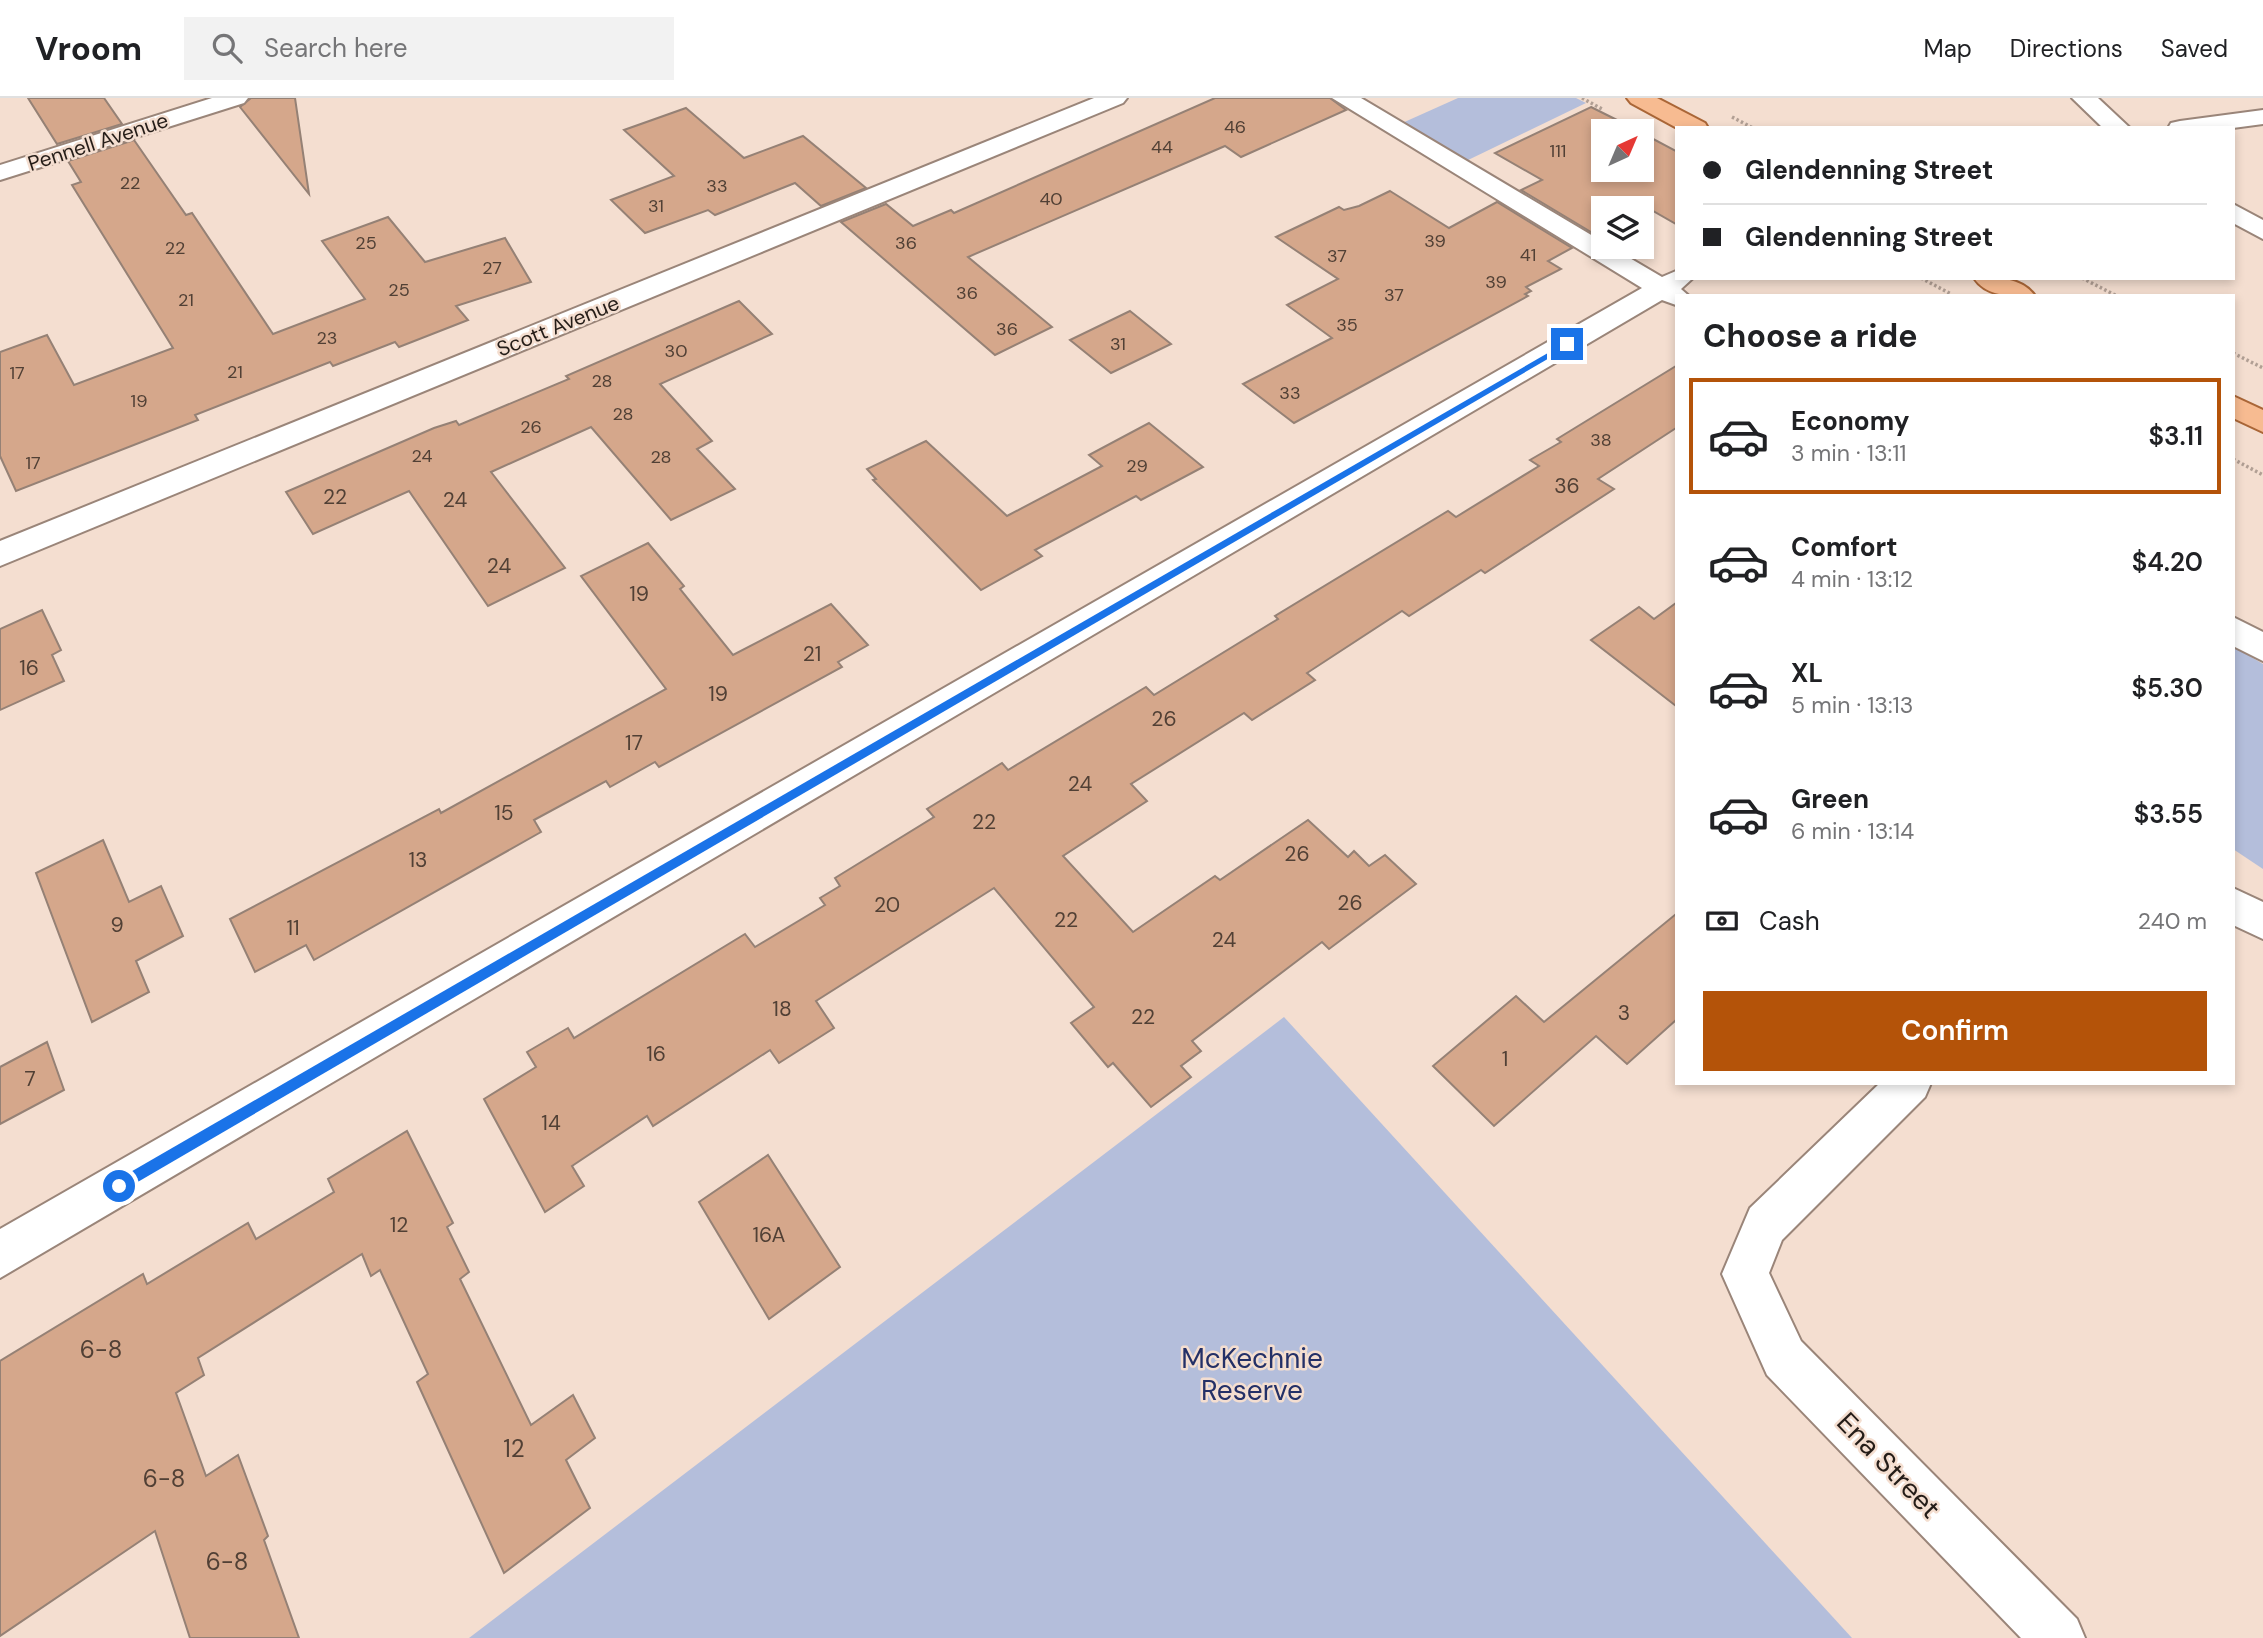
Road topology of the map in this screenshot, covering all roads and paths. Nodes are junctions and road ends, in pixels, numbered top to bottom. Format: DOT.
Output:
graph roads {
  1 [pos="236,98"];
  2 [pos="1115,98"];
  3 [pos="1344,98"];
  4 [pos="1639,98"];
  5 [pos="2084,98"];
  6 [pos="2263,117"];
  7 [pos="1692,126"];
  8 [pos="2116,126"];
  9 [pos="2195,126"];
  10 [pos="0,173"];
  11 [pos="2235,213"];
  12 [pos="2263,231"];
  13 [pos="1925,280"];
  14 [pos="1991,280"];
  15 [pos="2086,280"];
  16 [pos="1673,288"];
  17 [pos="1950,294"];
  18 [pos="2017,294"];
  19 [pos="2113,294"];
  20 [pos="2235,355"];
  21 [pos="2263,368"];
  22 [pos="2235,407"];
  23 [pos="2263,422"];
  24 [pos="2235,461"];
  25 [pos="2263,475"];
  26 [pos="0,554"];
  27 [pos="2235,631"];
  28 [pos="2263,648"];
  29 [pos="2235,906"];
  30 [pos="2263,922"];
  31 [pos="1908,1085"];
  32 [pos="0,1255"];
  33 [pos="2059,1638"];
  1 -- 10 [label="street, Pennell Avenue"];
  2 -- 26 [label="street, Scott Avenue"];
  3 -- 16 [label="street"];
  4 -- 7 [label="main road"];
  5 -- 8 [label="street"];
  6 -- 9 [label="street"];
  11 -- 12 [label="street"];
  13 -- 17 [label="path"];
  14 -- 18 [label="main road"];
  15 -- 19 [label="path"];
  16 -- 32 [label="street"];
  20 -- 21 [label="path"];
  22 -- 23 [label="main road"];
  24 -- 25 [label="path"];
  27 -- 28 [label="street"];
  29 -- 30 [label="street"];
  31 -- 33 [label="street, Ena Street"];
}
